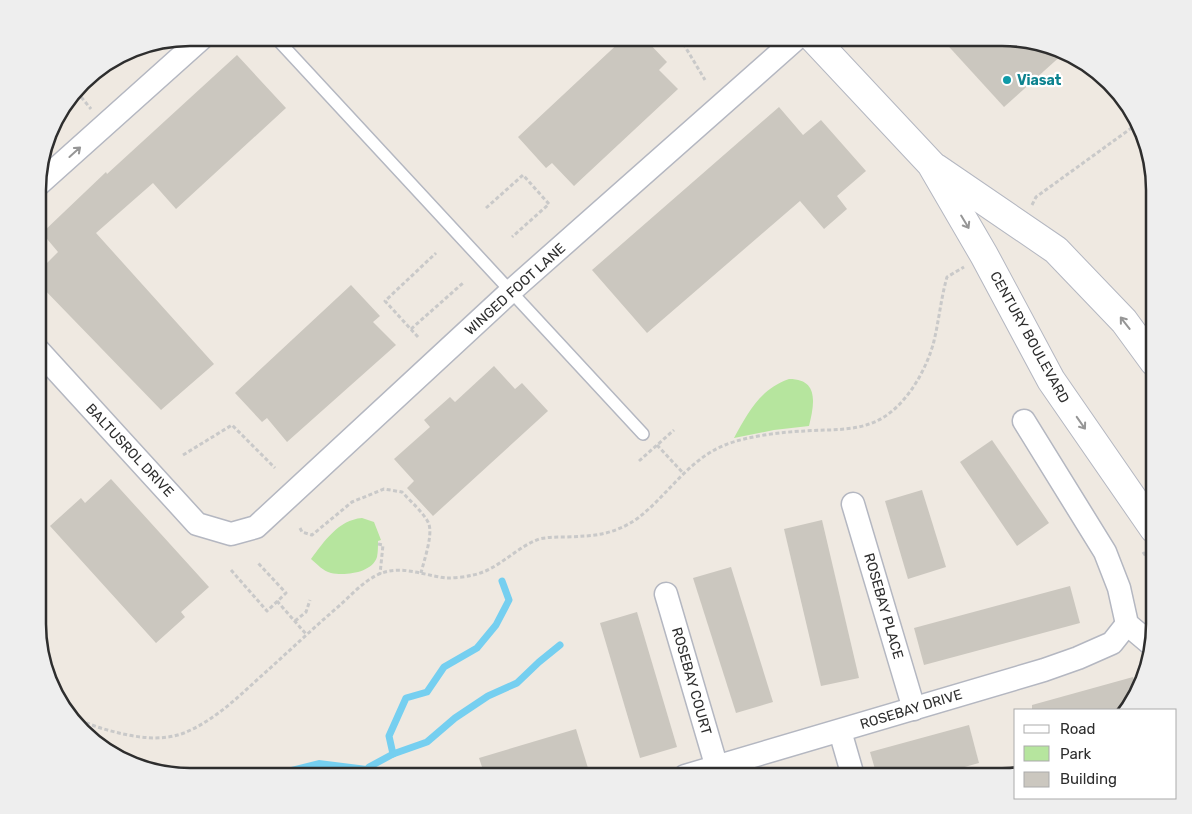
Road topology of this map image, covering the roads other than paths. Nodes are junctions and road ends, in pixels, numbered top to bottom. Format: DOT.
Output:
graph roads {
  1 [pos="788,46"];
  2 [pos="821,46"];
  3 [pos="192,47"];
  4 [pos="284,47"];
  5 [pos="931,164"];
  6 [pos="47,177"];
  7 [pos="511,291"];
  8 [pos="1145,350"];
  9 [pos="46,359"];
  10 [pos="1024,421"];
  11 [pos="643,434"];
  12 [pos="853,504"];
  13 [pos="1145,516"];
  14 [pos="231,534"];
  15 [pos="666,594"];
  16 [pos="1128,624"];
  17 [pos="1144,638"];
  18 [pos="914,708"];
  19 [pos="840,731"];
  20 [pos="719,767"];
  21 [pos="850,767"];
  22 [pos="717,768"];
  1 -- 7 [label="street, WINGED FOOT LANE"];
  2 -- 5 [label="street, CENTURY BOULEVARD"];
  6 -- 3 [label="street, one-way"];
  4 -- 7 [label="lane"];
  8 -- 5 [label="street, CENTURY BOULEVARD, one-way"];
  5 -- 13 [label="street, CENTURY BOULEVARD, one-way"];
  7 -- 11 [label="lane"];
  7 -- 14 [label="street, WINGED FOOT LANE"];
  9 -- 14 [label="street, BALTUSROL DRIVE"];
  10 -- 16 [label="street"];
  12 -- 18 [label="street, ROSEBAY PLACE"];
  15 -- 22 [label="street, ROSEBAY COURT"];
  16 -- 17 [label="street"];
  16 -- 18 [label="street, ROSEBAY DRIVE"];
  18 -- 19 [label="street, ROSEBAY DRIVE"];
  19 -- 20 [label="street, ROSEBAY DRIVE"];
  19 -- 21 [label="street"];
}
